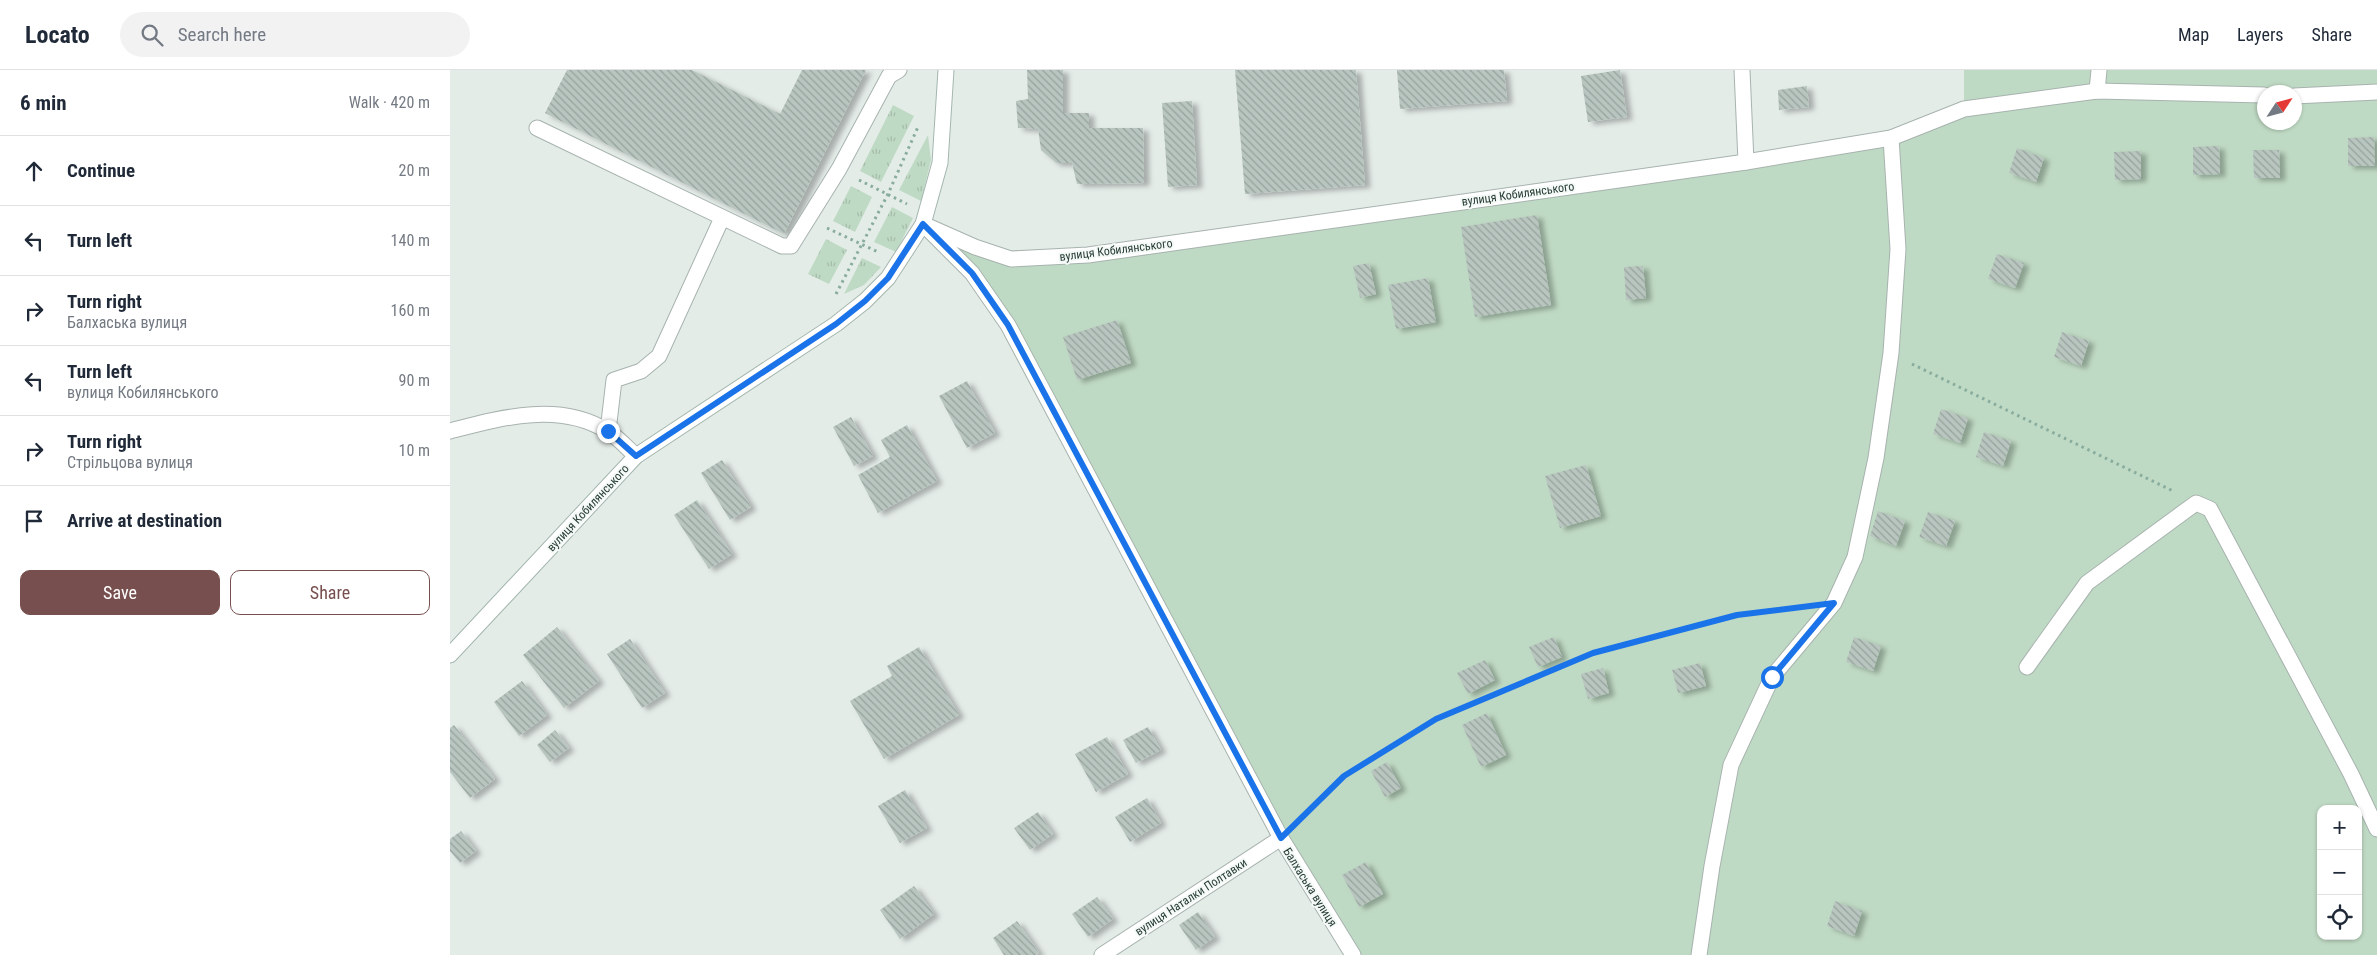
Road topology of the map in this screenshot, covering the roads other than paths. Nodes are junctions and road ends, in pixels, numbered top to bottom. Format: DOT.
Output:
graph roads {
  1 [pos="900,70"];
  2 [pos="946,70"];
  3 [pos="1742,70"];
  4 [pos="2099,70"];
  5 [pos="2097,91"];
  6 [pos="2377,92"];
  7 [pos="2257,95"];
  8 [pos="2302,96"];
  9 [pos="537,128"];
  10 [pos="1891,138"];
  11 [pos="1746,162"];
  12 [pos="722,218"];
  13 [pos="924,219"];
  14 [pos="450,431"];
  15 [pos="608,431"];
  16 [pos="636,456"];
  17 [pos="450,654"];
  18 [pos="2027,667"];
  19 [pos="2377,829"];
  20 [pos="1281,838"];
  21 [pos="1102,955"];
  22 [pos="1353,955"];
  23 [pos="1700,955"];
  1 -- 12 [label="street"];
  2 -- 13 [label="street"];
  3 -- 11 [label="street"];
  4 -- 5 [label="street"];
  5 -- 7 [label="street, вулиця Кобилянського"];
  5 -- 10 [label="street, вулиця Кобилянського"];
  6 -- 8 [label="street"];
  9 -- 12 [label="street"];
  10 -- 11 [label="street, вулиця Кобилянського"];
  10 -- 23 [label="street"];
  11 -- 13 [label="street, вулиця Кобилянського"];
  12 -- 15 [label="street"];
  13 -- 16 [label="street, вулиця Кобилянського"];
  13 -- 20 [label="street, Балхаська вулиця"];
  14 -- 15 [label="street"];
  15 -- 16 [label="street"];
  16 -- 17 [label="street, вулиця Кобилянського"];
  18 -- 19 [label="street"];
  20 -- 21 [label="street, вулиця Наталки Полтавки"];
  20 -- 22 [label="street, Балхаська вулиця"];
}
